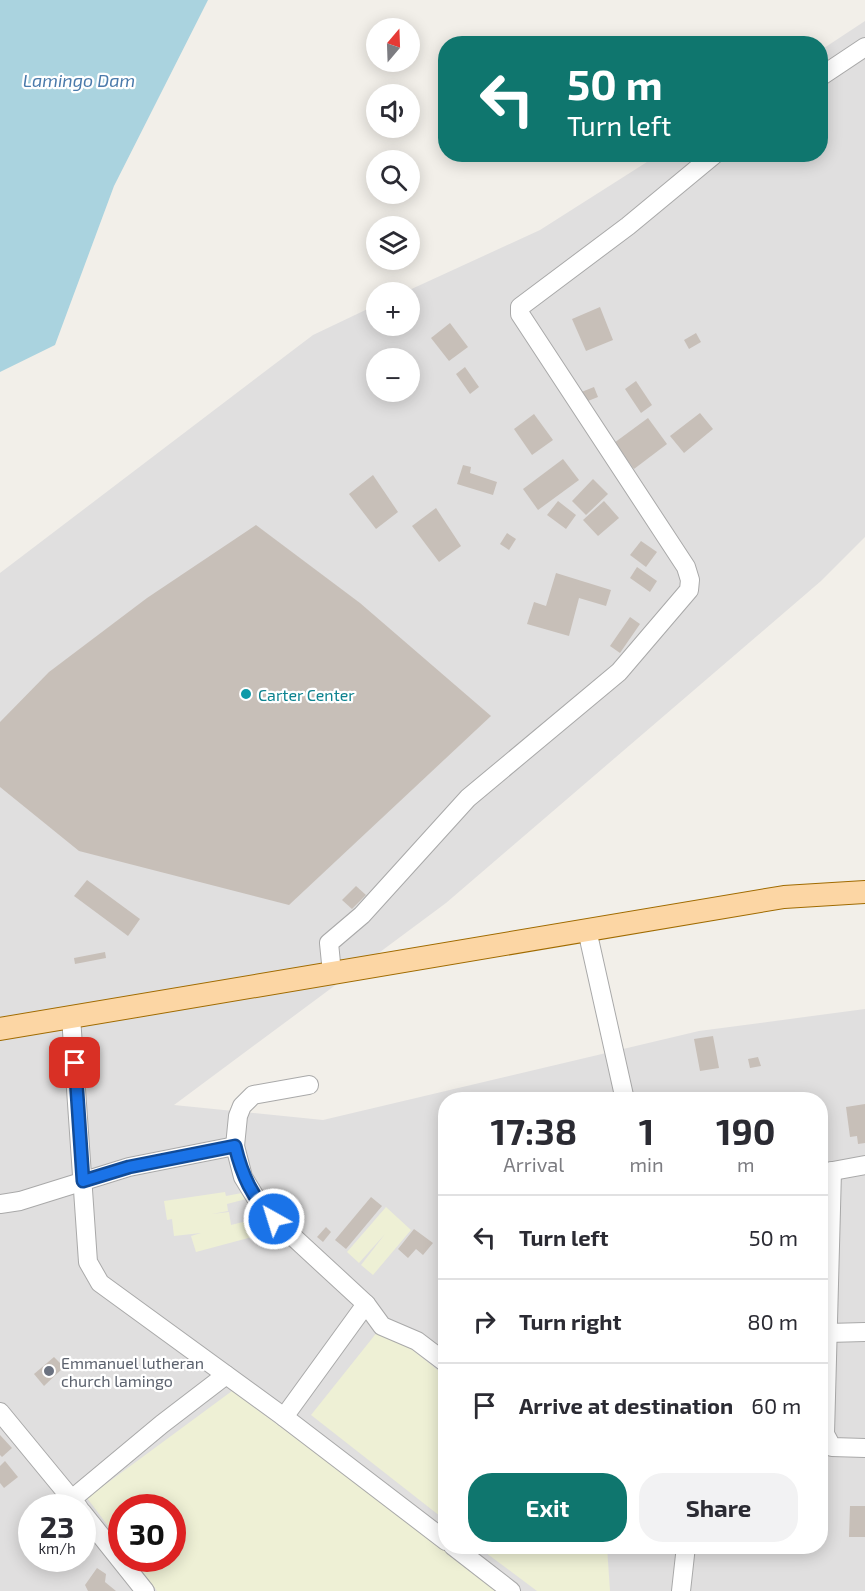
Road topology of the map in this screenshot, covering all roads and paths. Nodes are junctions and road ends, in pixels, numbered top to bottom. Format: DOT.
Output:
graph roads {
  1 [pos="865,47"];
  2 [pos="828,72"];
  3 [pos="705,162"];
  4 [pos="865,892"];
  5 [pos="587,930"];
  6 [pos="332,973"];
  7 [pos="72,1017"];
  8 [pos="0,1029"];
  9 [pos="309,1085"];
  10 [pos="623,1092"];
  11 [pos="235,1146"];
  12 [pos="865,1165"];
  13 [pos="828,1172"];
  14 [pos="83,1181"];
  15 [pos="0,1204"];
  16 [pos="366,1304"];
  17 [pos="865,1332"];
  18 [pos="828,1333"];
  19 [pos="438,1357"];
  20 [pos="226,1375"];
  21 [pos="0,1412"];
  22 [pos="284,1417"];
  23 [pos="828,1440"];
  24 [pos="865,1448"];
  25 [pos="68,1494"];
  26 [pos="90,1494"];
  27 [pos="96,1529"];
  28 [pos="438,1535"];
  29 [pos="463,1554"];
  30 [pos="685,1554"];
  31 [pos="145,1591"];
  32 [pos="511,1591"];
  33 [pos="681,1591"];
  1 -- 2 [label="street"];
  3 -- 6 [label="street"];
  4 -- 5 [label="main road"];
  5 -- 6 [label="main road"];
  5 -- 10 [label="street"];
  6 -- 7 [label="main road"];
  7 -- 8 [label="main road"];
  7 -- 14 [label="street"];
  9 -- 11 [label="street"];
  11 -- 14 [label="street"];
  11 -- 16 [label="street"];
  12 -- 13 [label="street"];
  14 -- 15 [label="street"];
  14 -- 20 [label="street"];
  16 -- 19 [label="street"];
  16 -- 22 [label="street"];
  17 -- 18 [label="street"];
  20 -- 22 [label="street"];
  20 -- 26 [label="street"];
  21 -- 25 [label="street"];
  22 -- 28 [label="street"];
  23 -- 24 [label="street"];
  27 -- 31 [label="street"];
  29 -- 32 [label="street"];
  30 -- 33 [label="street"];
}
